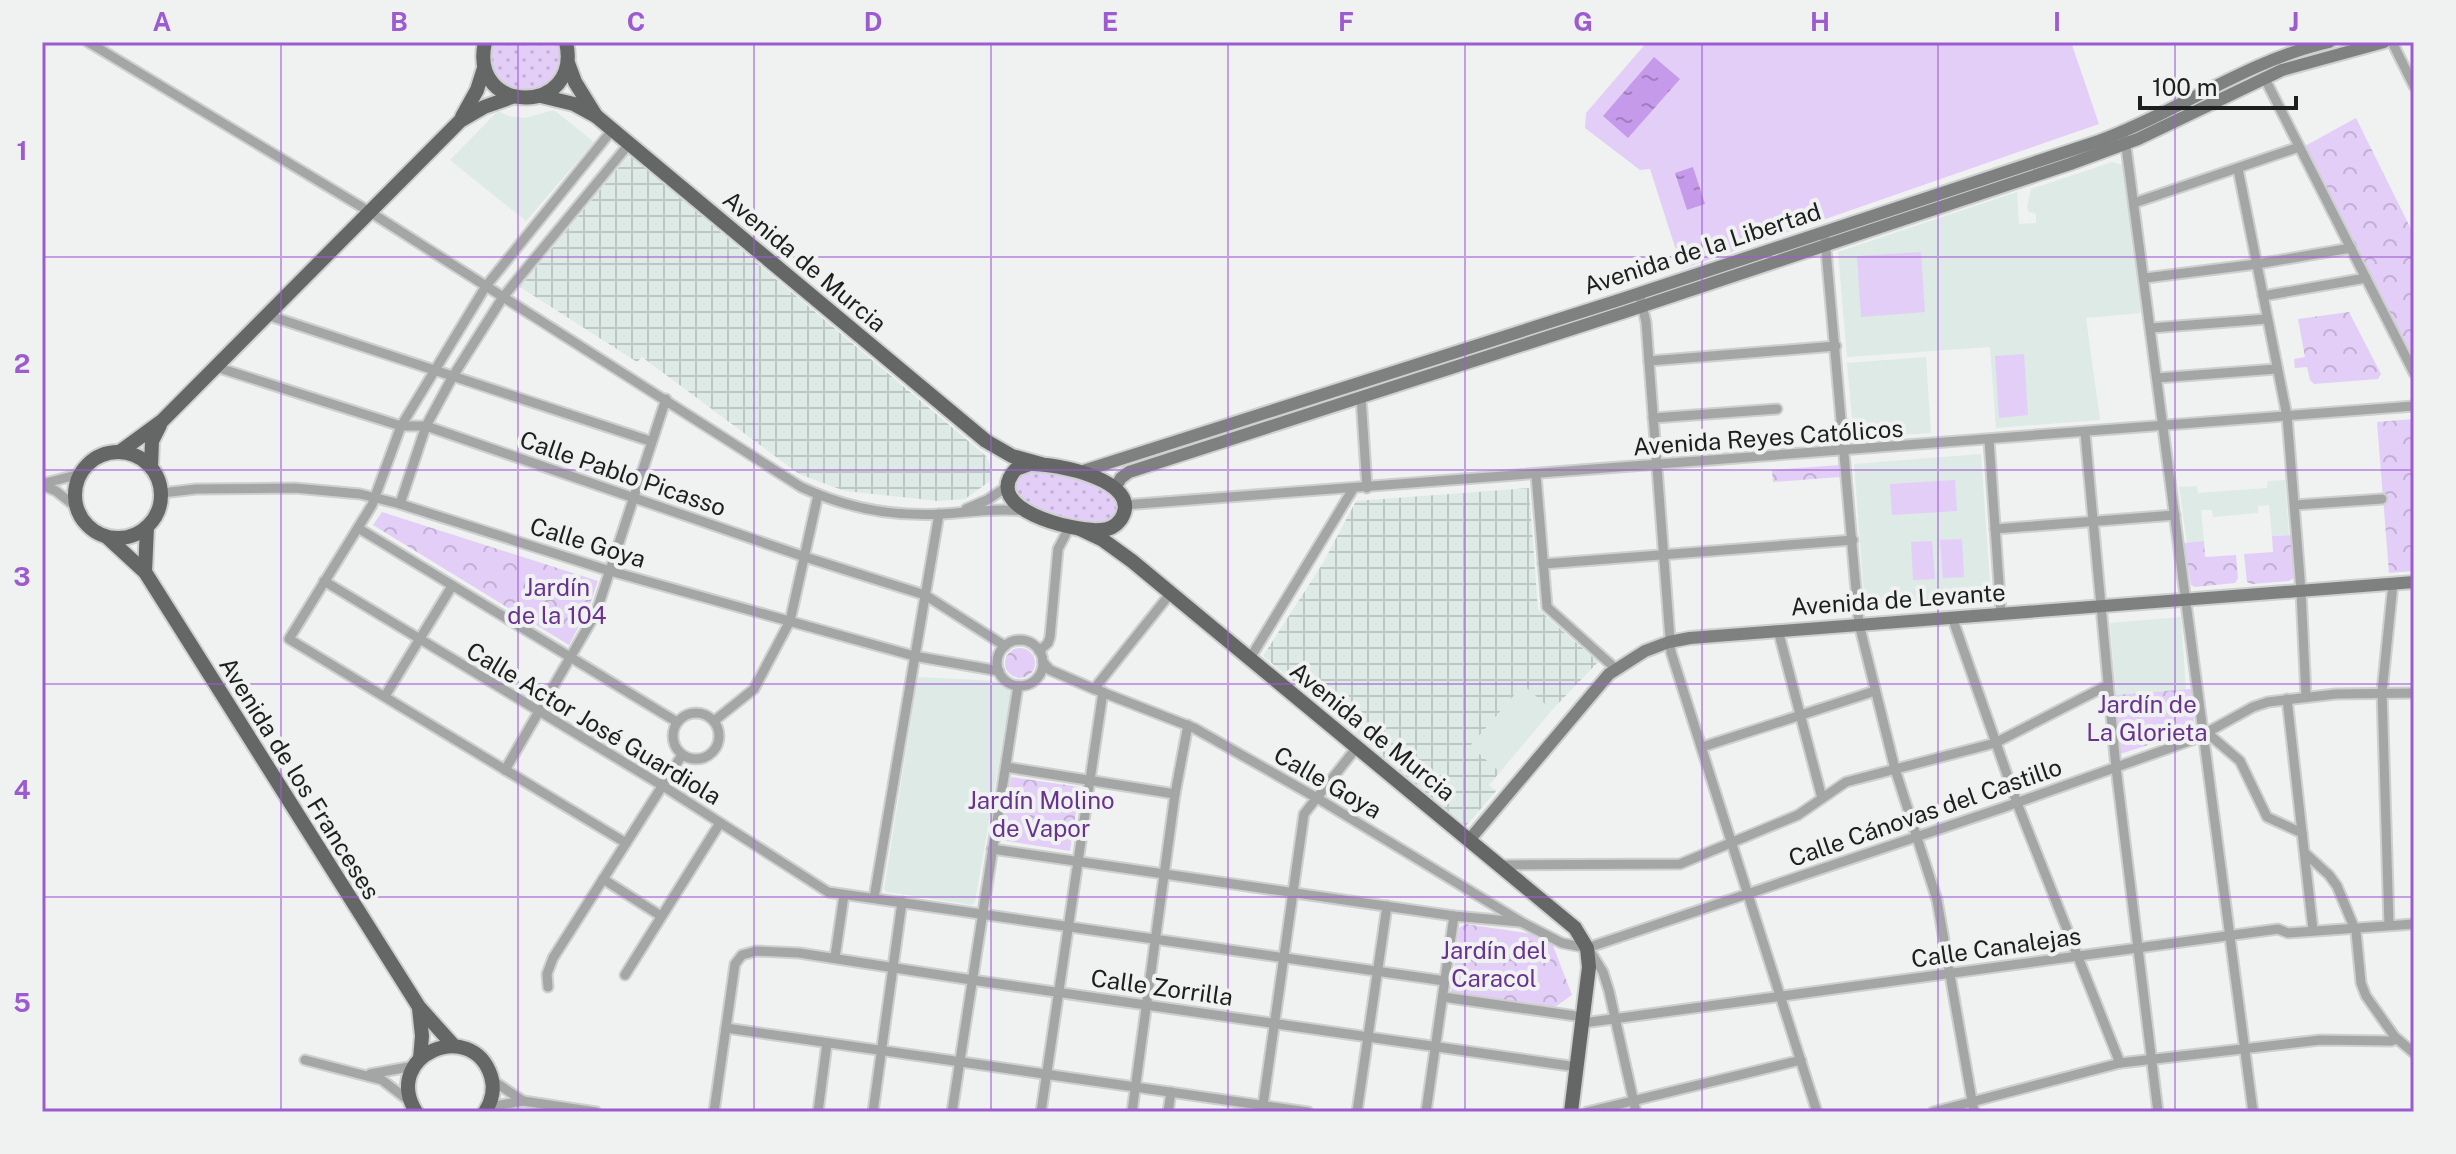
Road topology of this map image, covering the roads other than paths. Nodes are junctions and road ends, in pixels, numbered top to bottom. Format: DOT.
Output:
graph roads {
  1 [pos="88,42"];
  2 [pos="566,42"];
  3 [pos="2329,42"];
  4 [pos="2384,42"];
  5 [pos="2392,42"];
  6 [pos="483,51"];
  7 [pos="568,63"];
  8 [pos="2264,77"];
  9 [pos="2414,86"];
  10 [pos="541,96"];
  11 [pos="512,97"];
  12 [pos="596,116"];
  13 [pos="460,121"];
  14 [pos="613,129"];
  15 [pos="2124,138"];
  16 [pos="629,144"];
  17 [pos="2299,147"];
  18 [pos="2238,169"];
  19 [pos="2134,203"];
  20 [pos="370,212"];
  21 [pos="1825,238"];
  22 [pos="2351,248"];
  23 [pos="2257,264"];
  24 [pos="2145,278"];
  25 [pos="2366,278"];
  26 [pos="486,286"];
  27 [pos="2263,296"];
  28 [pos="503,297"];
  29 [pos="1640,300"];
  30 [pos="267,315"];
  31 [pos="2267,319"];
  32 [pos="2151,328"];
  33 [pos="1836,346"];
  34 [pos="1649,361"];
  35 [pos="216,367"];
  36 [pos="2276,369"];
  37 [pos="434,371"];
  38 [pos="2414,373"];
  39 [pos="453,376"];
  40 [pos="2157,378"];
  41 [pos="1361,397"];
  42 [pos="666,399"];
  43 [pos="2414,406"];
  44 [pos="1777,409"];
  45 [pos="2287,416"];
  46 [pos="1653,418"];
  47 [pos="162,421"];
  48 [pos="401,426"];
  49 [pos="426,426"];
  50 [pos="2162,426"];
  51 [pos="2085,433"];
  52 [pos="1989,440"];
  53 [pos="650,441"];
  54 [pos="986,441"];
  55 [pos="1843,450"];
  56 [pos="121,451"];
  57 [pos="1041,464"];
  58 [pos="151,466"];
  59 [pos="1656,466"];
  60 [pos="1080,472"];
  61 [pos="80,474"];
  62 [pos="1536,475"];
  63 [pos="1008,484"];
  64 [pos="42,485"];
  65 [pos="1115,488"];
  66 [pos="1367,488"];
  67 [pos="1353,489"];
  68 [pos="162,493"];
  69 [pos="818,495"];
  70 [pos="375,497"];
  71 [pos="633,498"];
  72 [pos="2382,499"];
  73 [pos="400,504"];
  74 [pos="1124,505"];
  75 [pos="2295,505"];
  76 [pos="76,507"];
  77 [pos="1024,511"];
  78 [pos="959,512"];
  79 [pos="939,514"];
  80 [pos="2175,515"];
  81 [pos="1120,520"];
  82 [pos="2093,522"];
  83 [pos="147,527"];
  84 [pos="1075,527"];
  85 [pos="358,528"];
  86 [pos="1995,529"];
  87 [pos="107,537"];
  88 [pos="1853,540"];
  89 [pos="1663,556"];
  90 [pos="805,557"];
  91 [pos="1128,558"];
  92 [pos="1543,564"];
  93 [pos="610,571"];
  94 [pos="145,572"];
  95 [pos="324,581"];
  96 [pos="2414,582"];
  97 [pos="2393,584"];
  98 [pos="452,586"];
  99 [pos="2301,591"];
  100 [pos="1170,594"];
  101 [pos="925,595"];
  102 [pos="2186,600"];
  103 [pos="2099,606"];
  104 [pos="2001,613"];
  105 [pos="1952,617"];
  106 [pos="790,621"];
  107 [pos="1859,624"];
  108 [pos="1778,630"];
  109 [pos="419,639"];
  110 [pos="1669,642"];
  111 [pos="1005,646"];
  112 [pos="1039,651"];
  113 [pos="914,656"];
  114 [pos="572,657"];
  115 [pos="1249,660"];
  116 [pos="1043,662"];
  117 [pos="1616,669"];
  118 [pos="999,671"];
  119 [pos="2108,685"];
  120 [pos="1018,686"];
  121 [pos="1099,690"];
  122 [pos="1875,691"];
  123 [pos="2382,692"];
  124 [pos="2414,693"];
  125 [pos="385,696"];
  126 [pos="2306,696"];
  127 [pos="2287,699"];
  128 [pos="538,713"];
  129 [pos="1802,715"];
  130 [pos="714,721"];
  131 [pos="677,722"];
  132 [pos="1188,725"];
  133 [pos="2203,734"];
  134 [pos="1995,743"];
  135 [pos="1357,747"];
  136 [pos="1702,747"];
  137 [pos="682,755"];
  138 [pos="1006,767"];
  139 [pos="2116,768"];
  140 [pos="1895,769"];
  141 [pos="505,770"];
  142 [pos="1090,780"];
  143 [pos="663,786"];
  144 [pos="1175,794"];
  145 [pos="1317,798"];
  146 [pos="1822,798"];
  147 [pos="2017,803"];
  148 [pos="720,823"];
  149 [pos="2302,833"];
  150 [pos="1916,837"];
  151 [pos="1470,839"];
  152 [pos="1732,842"];
  153 [pos="626,843"];
  154 [pos="992,849"];
  155 [pos="2305,853"];
  156 [pos="1078,861"];
  157 [pos="1501,865"];
  158 [pos="1165,873"];
  159 [pos="603,879"];
  160 [pos="1292,892"];
  161 [pos="1748,894"];
  162 [pos="844,895"];
  163 [pos="874,898"];
  164 [pos="902,902"];
  165 [pos="1387,906"];
  166 [pos="981,914"];
  167 [pos="661,916"];
  168 [pos="1454,916"];
  169 [pos="1523,923"];
  170 [pos="2414,924"];
  171 [pos="2389,925"];
  172 [pos="1068,927"];
  173 [pos="2353,927"];
  174 [pos="2313,930"];
  175 [pos="2229,937"];
  176 [pos="1157,939"];
  177 [pos="1587,948"];
  178 [pos="2137,949"];
  179 [pos="2079,956"];
  180 [pos="835,957"];
  181 [pos="1283,958"];
  182 [pos="893,966"];
  183 [pos="1377,971"];
  184 [pos="1951,974"];
  185 [pos="625,975"];
  186 [pos="972,980"];
  187 [pos="1445,981"];
  188 [pos="548,987"];
  189 [pos="1059,992"];
  190 [pos="1781,996"];
  191 [pos="1443,997"];
  192 [pos="1147,1005"];
  193 [pos="419,1007"];
  194 [pos="1616,1019"];
  195 [pos="1583,1020"];
  196 [pos="1274,1023"];
  197 [pos="726,1028"];
  198 [pos="1368,1037"];
  199 [pos="2397,1039"];
  200 [pos="827,1043"];
  201 [pos="454,1046"];
  202 [pos="1436,1046"];
  203 [pos="2244,1048"];
  204 [pos="881,1050"];
  205 [pos="2414,1053"];
  206 [pos="2151,1059"];
  207 [pos="305,1060"];
  208 [pos="1801,1060"];
  209 [pos="417,1062"];
  210 [pos="960,1062"];
  211 [pos="2120,1063"];
  212 [pos="1577,1067"];
  213 [pos="365,1074"];
  214 [pos="1047,1074"];
  215 [pos="492,1080"];
  216 [pos="1136,1087"];
  217 [pos="1171,1092"];
  218 [pos="1227,1100"];
  219 [pos="523,1101"];
  220 [pos="414,1107"];
  221 [pos="1635,1107"];
  222 [pos="1972,1107"];
  223 [pos="487,1109"];
  224 [pos="1263,1109"];
  225 [pos="1296,1111"];
  226 [pos="596,1112"];
  227 [pos="714,1112"];
  228 [pos="818,1112"];
  229 [pos="873,1112"];
  230 [pos="952,1112"];
  231 [pos="1041,1112"];
  232 [pos="1132,1112"];
  233 [pos="1168,1112"];
  234 [pos="1226,1112"];
  235 [pos="1308,1112"];
  236 [pos="1357,1112"];
  237 [pos="1426,1112"];
  238 [pos="1571,1112"];
  239 [pos="1587,1112"];
  240 [pos="1817,1112"];
  241 [pos="1933,1112"];
  242 [pos="2158,1112"];
  243 [pos="2253,1112"];
  1 -- 20 [label="street"];
  2 -- 7 [label="main road"];
  3 -- 15 [label="main road"];
  4 -- 8 [label="main road"];
  5 -- 9 [label="street"];
  6 -- 11 [label="main road"];
  6 -- 13 [label="main road"];
  7 -- 10 [label="main road"];
  7 -- 12 [label="main road, Avenida de Murcia"];
  8 -- 15 [label="main road"];
  8 -- 17 [label="street"];
  10 -- 11 [label="main road, Avenida de Murcia"];
  10 -- 12 [label="main road, Avenida de Murcia"];
  11 -- 13 [label="main road"];
  12 -- 14 [label="main road, Avenida de Murcia"];
  13 -- 20 [label="main road"];
  14 -- 16 [label="main road, Avenida de Murcia"];
  14 -- 26 [label="street"];
  15 -- 19 [label="street"];
  15 -- 21 [label="main road"];
  16 -- 28 [label="street"];
  16 -- 54 [label="main road, Avenida de Murcia"];
  17 -- 18 [label="street"];
  17 -- 22 [label="street"];
  18 -- 19 [label="street"];
  18 -- 23 [label="street"];
  19 -- 24 [label="street"];
  20 -- 26 [label="street"];
  20 -- 30 [label="main road"];
  21 -- 29 [label="main road"];
  21 -- 33 [label="street"];
  22 -- 23 [label="street"];
  22 -- 25 [label="street"];
  23 -- 24 [label="street"];
  23 -- 27 [label="street"];
  24 -- 32 [label="street"];
  25 -- 27 [label="street"];
  25 -- 38 [label="street"];
  26 -- 28 [label="street"];
  26 -- 37 [label="street"];
  27 -- 31 [label="street"];
  28 -- 39 [label="street"];
  28 -- 42 [label="street"];
  29 -- 34 [label="street"];
  29 -- 41 [label="main road"];
  29 -- 60 [label="main road, Avenida de la Libertad"];
  30 -- 35 [label="main road"];
  30 -- 37 [label="street"];
  31 -- 32 [label="street"];
  31 -- 36 [label="street"];
  32 -- 40 [label="street"];
  33 -- 34 [label="street"];
  33 -- 55 [label="street"];
  34 -- 46 [label="street"];
  35 -- 47 [label="main road"];
  35 -- 48 [label="street, Calle Pablo Picasso"];
  36 -- 40 [label="street"];
  36 -- 45 [label="street"];
  37 -- 39 [label="street"];
  37 -- 48 [label="street"];
  39 -- 49 [label="street"];
  39 -- 53 [label="street"];
  40 -- 50 [label="street"];
  41 -- 65 [label="main road"];
  41 -- 66 [label="street"];
  42 -- 53 [label="street"];
  42 -- 69 [label="street"];
  43 -- 45 [label="street, Avenida Reyes Católicos"];
  44 -- 46 [label="street"];
  45 -- 50 [label="street, Avenida Reyes Católicos"];
  45 -- 75 [label="street"];
  46 -- 59 [label="street"];
  47 -- 56 [label="main road"];
  47 -- 58 [label="main road"];
  48 -- 49 [label="street, Calle Pablo Picasso"];
  48 -- 70 [label="street"];
  49 -- 71 [label="street, Calle Pablo Picasso"];
  49 -- 73 [label="street"];
  50 -- 51 [label="street, Avenida Reyes Católicos"];
  50 -- 80 [label="street"];
  51 -- 52 [label="street, Avenida Reyes Católicos"];
  51 -- 82 [label="street"];
  52 -- 55 [label="street, Avenida Reyes Católicos"];
  52 -- 86 [label="street"];
  53 -- 71 [label="street"];
  54 -- 57 [label="main road"];
  54 -- 63 [label="main road"];
  55 -- 59 [label="street, Avenida Reyes Católicos"];
  55 -- 88 [label="street"];
  56 -- 58 [label="main road"];
  56 -- 61 [label="main road"];
  57 -- 60 [label="main road"];
  57 -- 63 [label="main road"];
  58 -- 68 [label="main road"];
  59 -- 62 [label="street, Avenida Reyes Católicos"];
  59 -- 89 [label="street"];
  60 -- 65 [label="main road"];
  61 -- 64 [label="street"];
  61 -- 76 [label="main road"];
  62 -- 66 [label="street, Avenida Reyes Católicos"];
  62 -- 92 [label="street"];
  63 -- 77 [label="main road"];
  63 -- 78 [label="street"];
  64 -- 76 [label="street"];
  65 -- 74 [label="main road"];
  66 -- 67 [label="street, Avenida Reyes Católicos"];
  67 -- 74 [label="street, Avenida Reyes Católicos"];
  67 -- 115 [label="street"];
  68 -- 70 [label="street, Calle Goya"];
  68 -- 83 [label="main road"];
  69 -- 79 [label="street"];
  69 -- 90 [label="street"];
  70 -- 73 [label="street, Calle Goya"];
  70 -- 85 [label="street"];
  71 -- 90 [label="street, Calle Pablo Picasso"];
  71 -- 93 [label="street"];
  72 -- 75 [label="street"];
  73 -- 93 [label="street, Calle Goya"];
  74 -- 81 [label="main road"];
  75 -- 99 [label="street"];
  76 -- 87 [label="main road"];
  77 -- 78 [label="street"];
  77 -- 84 [label="main road, Avenida de Murcia"];
  78 -- 79 [label="street"];
  79 -- 101 [label="street"];
  80 -- 82 [label="street"];
  80 -- 102 [label="street"];
  81 -- 84 [label="main road"];
  81 -- 91 [label="main road"];
  82 -- 86 [label="street"];
  82 -- 103 [label="street"];
  83 -- 87 [label="main road"];
  83 -- 94 [label="main road"];
  84 -- 91 [label="main road, Avenida de Murcia"];
  84 -- 112 [label="street"];
  85 -- 95 [label="street"];
  85 -- 98 [label="street"];
  86 -- 104 [label="street"];
  87 -- 94 [label="main road, Avenida de los Franceses"];
  88 -- 89 [label="street"];
  88 -- 107 [label="street"];
  89 -- 92 [label="street"];
  89 -- 110 [label="street"];
  90 -- 101 [label="street, Calle Pablo Picasso"];
  90 -- 106 [label="street"];
  91 -- 100 [label="main road, Avenida de Murcia"];
  92 -- 117 [label="street"];
  93 -- 106 [label="street, Calle Goya"];
  93 -- 114 [label="street"];
  94 -- 193 [label="main road, Avenida de los Franceses"];
  95 -- 109 [label="street, Calle Actor José Guardiola"];
  95 -- 125 [label="street"];
  96 -- 97 [label="main road, Avenida de Levante"];
  97 -- 99 [label="main road, Avenida de Levante"];
  97 -- 123 [label="street"];
  98 -- 109 [label="street"];
  98 -- 114 [label="street"];
  99 -- 102 [label="main road, Avenida de Levante"];
  99 -- 126 [label="street"];
  100 -- 115 [label="main road, Avenida de Murcia"];
  100 -- 121 [label="street"];
  101 -- 111 [label="street, Calle Pablo Picasso"];
  101 -- 113 [label="street"];
  102 -- 103 [label="main road, Avenida de Levante"];
  102 -- 133 [label="street"];
  103 -- 104 [label="main road, Avenida de Levante"];
  103 -- 119 [label="street"];
  104 -- 105 [label="main road, Avenida de Levante"];
  105 -- 107 [label="main road, Avenida de Levante"];
  105 -- 134 [label="street"];
  106 -- 113 [label="street, Calle Goya"];
  106 -- 130 [label="street"];
  107 -- 108 [label="main road, Avenida de Levante"];
  107 -- 122 [label="street"];
  108 -- 110 [label="main road, Avenida de Levante"];
  108 -- 129 [label="street"];
  109 -- 125 [label="street"];
  109 -- 128 [label="street, Calle Actor José Guardiola"];
  110 -- 117 [label="main road, Avenida de Levante"];
  110 -- 136 [label="street"];
  111 -- 112 [label="street"];
  111 -- 118 [label="street"];
  112 -- 116 [label="street"];
  113 -- 118 [label="street, Calle Goya"];
  113 -- 163 [label="street"];
  114 -- 128 [label="street"];
  114 -- 131 [label="street"];
  115 -- 135 [label="main road, Avenida de Murcia"];
  116 -- 120 [label="street"];
  116 -- 121 [label="street, Calle Goya"];
  117 -- 151 [label="main road, Avenida de Levante"];
  118 -- 120 [label="street"];
  119 -- 134 [label="street"];
  119 -- 139 [label="street"];
  120 -- 138 [label="street"];
  121 -- 132 [label="street, Calle Goya"];
  121 -- 142 [label="street"];
  122 -- 129 [label="street"];
  122 -- 140 [label="street"];
  123 -- 124 [label="street, Calle Cánovas del Castillo"];
  123 -- 126 [label="street, Calle Cánovas del Castillo"];
  123 -- 171 [label="street"];
  125 -- 141 [label="street"];
  126 -- 127 [label="street, Calle Cánovas del Castillo"];
  127 -- 133 [label="street, Calle Cánovas del Castillo"];
  127 -- 149 [label="street"];
  128 -- 141 [label="street"];
  128 -- 143 [label="street, Calle Actor José Guardiola"];
  129 -- 136 [label="street"];
  129 -- 146 [label="street"];
  130 -- 131 [label="street"];
  130 -- 137 [label="street"];
  131 -- 137 [label="street"];
  132 -- 144 [label="street"];
  132 -- 145 [label="street, Calle Goya"];
  133 -- 139 [label="street, Calle Cánovas del Castillo"];
  133 -- 149 [label="street"];
  133 -- 175 [label="street"];
  134 -- 140 [label="street"];
  134 -- 147 [label="street"];
  135 -- 145 [label="street"];
  135 -- 151 [label="main road, Avenida de Murcia"];
  136 -- 152 [label="street"];
  137 -- 143 [label="street"];
  138 -- 142 [label="street"];
  138 -- 154 [label="street"];
  139 -- 147 [label="street, Calle Cánovas del Castillo"];
  139 -- 178 [label="street"];
  140 -- 146 [label="street"];
  140 -- 150 [label="street"];
  141 -- 153 [label="street"];
  142 -- 144 [label="street"];
  142 -- 156 [label="street"];
  143 -- 148 [label="street, Calle Actor José Guardiola"];
  143 -- 153 [label="street"];
  144 -- 158 [label="street"];
  145 -- 160 [label="street"];
  145 -- 169 [label="street, Calle Goya"];
  146 -- 152 [label="street"];
  147 -- 150 [label="street, Calle Cánovas del Castillo"];
  147 -- 179 [label="street"];
  148 -- 162 [label="street, Calle Actor José Guardiola"];
  148 -- 167 [label="street"];
  149 -- 155 [label="street"];
  150 -- 161 [label="street, Calle Cánovas del Castillo"];
  150 -- 184 [label="street"];
  151 -- 157 [label="main road, Avenida de Murcia"];
  152 -- 157 [label="street"];
  152 -- 161 [label="street"];
  153 -- 159 [label="street"];
  154 -- 156 [label="street"];
  154 -- 166 [label="street"];
  155 -- 173 [label="street"];
  155 -- 174 [label="street"];
  156 -- 158 [label="street"];
  156 -- 172 [label="street"];
  157 -- 177 [label="main road, Avenida de Murcia"];
  158 -- 160 [label="street"];
  158 -- 176 [label="street"];
  159 -- 167 [label="street"];
  159 -- 188 [label="street"];
  160 -- 165 [label="street"];
  160 -- 181 [label="street"];
  161 -- 177 [label="street, Calle Cánovas del Castillo"];
  161 -- 190 [label="street"];
  162 -- 163 [label="street, Calle Actor José Guardiola"];
  162 -- 180 [label="street"];
  163 -- 164 [label="street, Calle Actor José Guardiola"];
  164 -- 166 [label="street, Calle Actor José Guardiola"];
  164 -- 182 [label="street"];
  165 -- 168 [label="street"];
  165 -- 183 [label="street"];
  166 -- 172 [label="street, Calle Actor José Guardiola"];
  166 -- 186 [label="street"];
  167 -- 185 [label="street"];
  168 -- 169 [label="street"];
  168 -- 187 [label="street"];
  169 -- 177 [label="street, Calle Goya"];
  170 -- 171 [label="street, Calle Canalejas"];
  171 -- 173 [label="street, Calle Canalejas"];
  172 -- 176 [label="street, Calle Actor José Guardiola"];
  172 -- 189 [label="street"];
  173 -- 174 [label="street, Calle Canalejas"];
  173 -- 199 [label="street"];
  174 -- 175 [label="street, Calle Canalejas"];
  175 -- 178 [label="street, Calle Canalejas"];
  175 -- 203 [label="street"];
  176 -- 181 [label="street, Calle Actor José Guardiola"];
  176 -- 192 [label="street"];
  177 -- 194 [label="street"];
  177 -- 195 [label="main road"];
  178 -- 179 [label="street, Calle Canalejas"];
  178 -- 206 [label="street"];
  179 -- 184 [label="street, Calle Canalejas"];
  179 -- 211 [label="street"];
  180 -- 182 [label="street, Calle Zorrilla"];
  180 -- 197 [label="street, Calle Zorrilla"];
  181 -- 183 [label="street, Calle Actor José Guardiola"];
  181 -- 196 [label="street"];
  182 -- 186 [label="street, Calle Zorrilla"];
  182 -- 204 [label="street"];
  183 -- 187 [label="street, Calle Actor José Guardiola"];
  183 -- 198 [label="street"];
  184 -- 190 [label="street, Calle Canalejas"];
  184 -- 222 [label="street"];
  186 -- 189 [label="street, Calle Zorrilla"];
  186 -- 210 [label="street"];
  187 -- 191 [label="street"];
  189 -- 192 [label="street, Calle Zorrilla"];
  189 -- 214 [label="street"];
  190 -- 194 [label="street, Calle Canalejas"];
  190 -- 208 [label="street"];
  191 -- 195 [label="street, Calle Canalejas"];
  191 -- 202 [label="street"];
  192 -- 196 [label="street, Calle Zorrilla"];
  192 -- 216 [label="street"];
  193 -- 201 [label="main road, Avenida de los Franceses"];
  193 -- 209 [label="main road"];
  194 -- 195 [label="street, Calle Canalejas"];
  194 -- 221 [label="street"];
  195 -- 212 [label="main road"];
  196 -- 198 [label="street, Calle Zorrilla"];
  196 -- 224 [label="street"];
  197 -- 200 [label="street"];
  197 -- 227 [label="street"];
  198 -- 202 [label="street, Calle Zorrilla"];
  198 -- 236 [label="street"];
  199 -- 203 [label="street"];
  199 -- 205 [label="street"];
  200 -- 204 [label="street"];
  200 -- 228 [label="street"];
  201 -- 209 [label="main road"];
  201 -- 215 [label="main road, Avenida de los Franceses"];
  202 -- 212 [label="street, Calle Zorrilla"];
  202 -- 237 [label="street"];
  203 -- 206 [label="street"];
  203 -- 243 [label="street"];
  204 -- 210 [label="street"];
  204 -- 229 [label="street"];
  206 -- 211 [label="street"];
  206 -- 242 [label="street"];
  207 -- 213 [label="street"];
  208 -- 221 [label="street"];
  208 -- 240 [label="street"];
  209 -- 213 [label="street"];
  209 -- 220 [label="main road"];
  210 -- 214 [label="street"];
  210 -- 230 [label="street"];
  211 -- 222 [label="street"];
  212 -- 238 [label="main road"];
  213 -- 220 [label="street"];
  214 -- 216 [label="street"];
  214 -- 231 [label="street"];
  215 -- 219 [label="street"];
  215 -- 223 [label="main road"];
  216 -- 217 [label="street"];
  216 -- 232 [label="street"];
  217 -- 218 [label="street"];
  217 -- 233 [label="street"];
  218 -- 224 [label="street"];
  218 -- 234 [label="street"];
  219 -- 223 [label="street"];
  219 -- 226 [label="street"];
  221 -- 239 [label="street"];
  222 -- 241 [label="street"];
  224 -- 225 [label="street"];
  225 -- 235 [label="street"];
}
